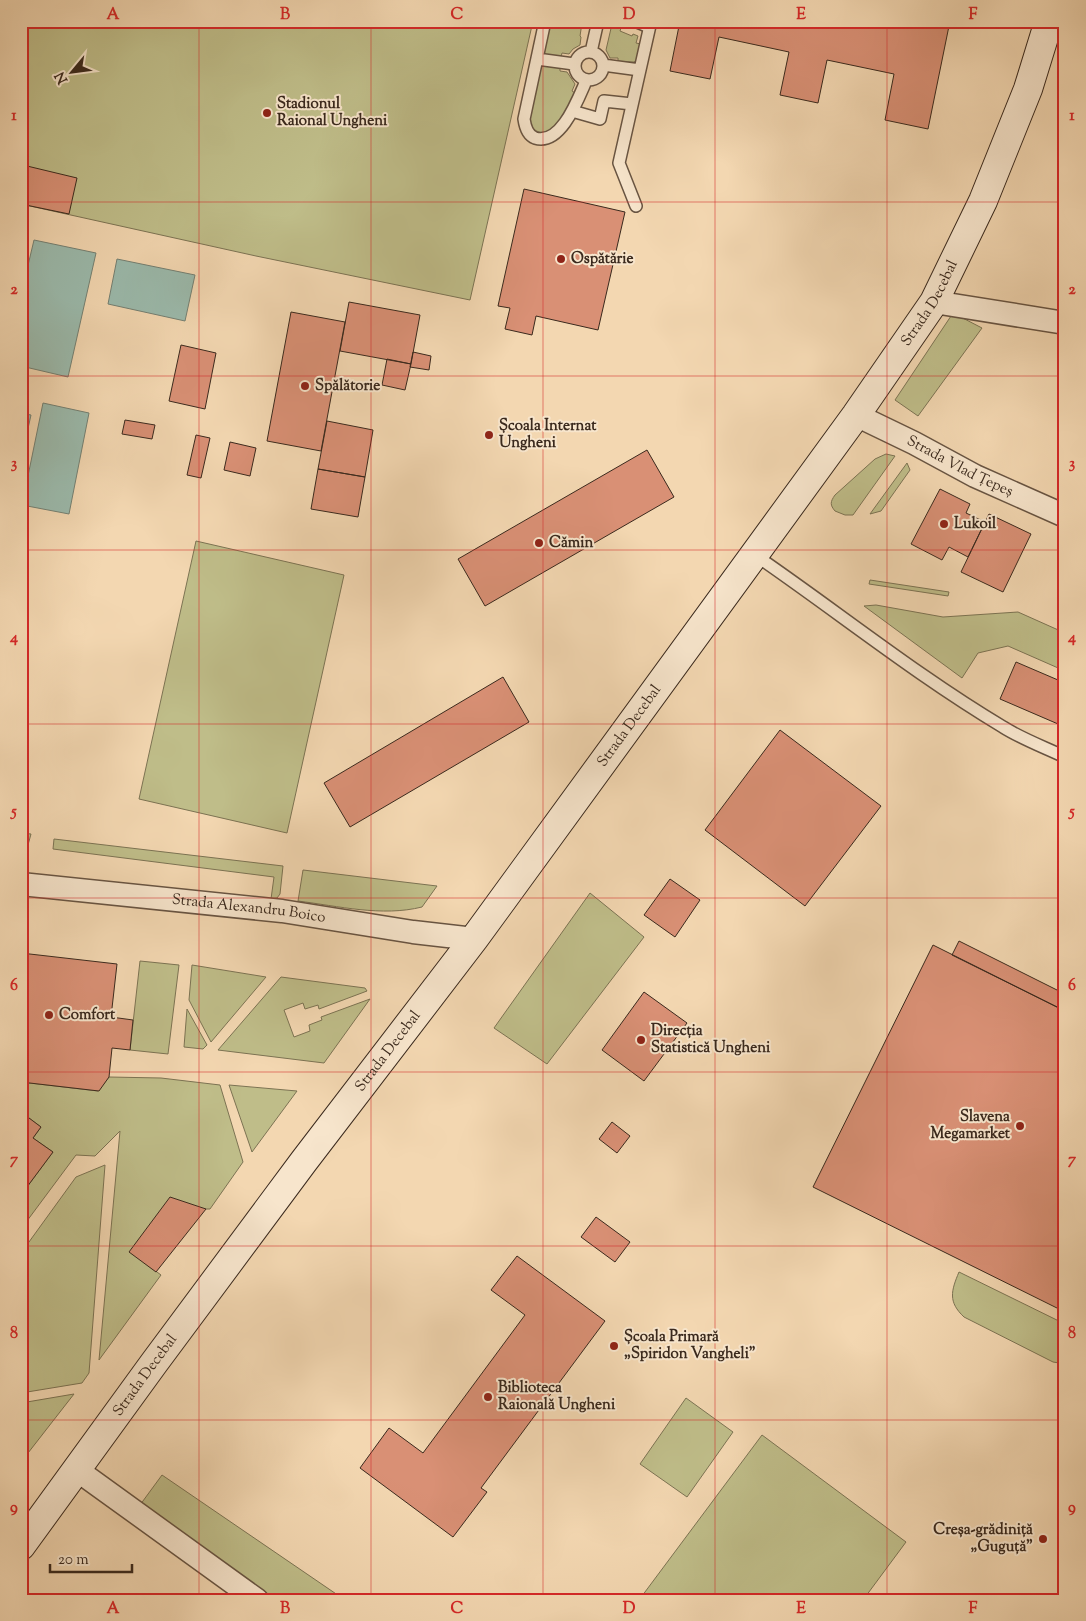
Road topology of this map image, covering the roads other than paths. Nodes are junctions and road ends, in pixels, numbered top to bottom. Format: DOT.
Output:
graph roads {
  1 [pos="545,21"];
  2 [pos="598,21"];
  3 [pos="636,21"];
  4 [pos="1049,21"];
  5 [pos="650,24"];
  6 [pos="592,52"];
  7 [pos="537,59"];
  8 [pos="574,64"];
  9 [pos="603,66"];
  10 [pos="640,70"];
  11 [pos="586,80"];
  12 [pos="632,104"];
  13 [pos="572,111"];
  14 [pos="636,206"];
  15 [pos="934,302"];
  16 [pos="1065,323"];
  17 [pos="856,416"];
  18 [pos="1065,516"];
  19 [pos="755,555"];
  20 [pos="1065,757"];
  21 [pos="21,884"];
  22 [pos="474,939"];
  23 [pos="77,1470"];
  24 [pos="24,1539"];
  25 [pos="258,1600"];
  1 -- 7 [label="lane"];
  2 -- 6 [label="lane"];
  3 -- 5 [label="lane"];
  4 -- 15 [label="main road, Strada Decebal"];
  5 -- 10 [label="lane"];
  6 -- 8 [label="lane"];
  6 -- 9 [label="lane"];
  7 -- 8 [label="lane"];
  7 -- 13 [label="lane"];
  8 -- 11 [label="lane"];
  9 -- 10 [label="lane"];
  9 -- 11 [label="lane"];
  10 -- 12 [label="lane"];
  11 -- 13 [label="lane"];
  12 -- 13 [label="lane"];
  12 -- 14 [label="lane"];
  15 -- 16 [label="street"];
  15 -- 17 [label="main road, Strada Decebal"];
  17 -- 18 [label="street, Strada Vlad Ţepeș"];
  17 -- 19 [label="main road, Strada Decebal"];
  19 -- 20 [label="lane"];
  19 -- 22 [label="main road, Strada Decebal"];
  21 -- 22 [label="street, Strada Alexandru Boico"];
  22 -- 23 [label="main road, Strada Decebal"];
  23 -- 24 [label="main road, Strada Decebal"];
  23 -- 25 [label="street"];
}
